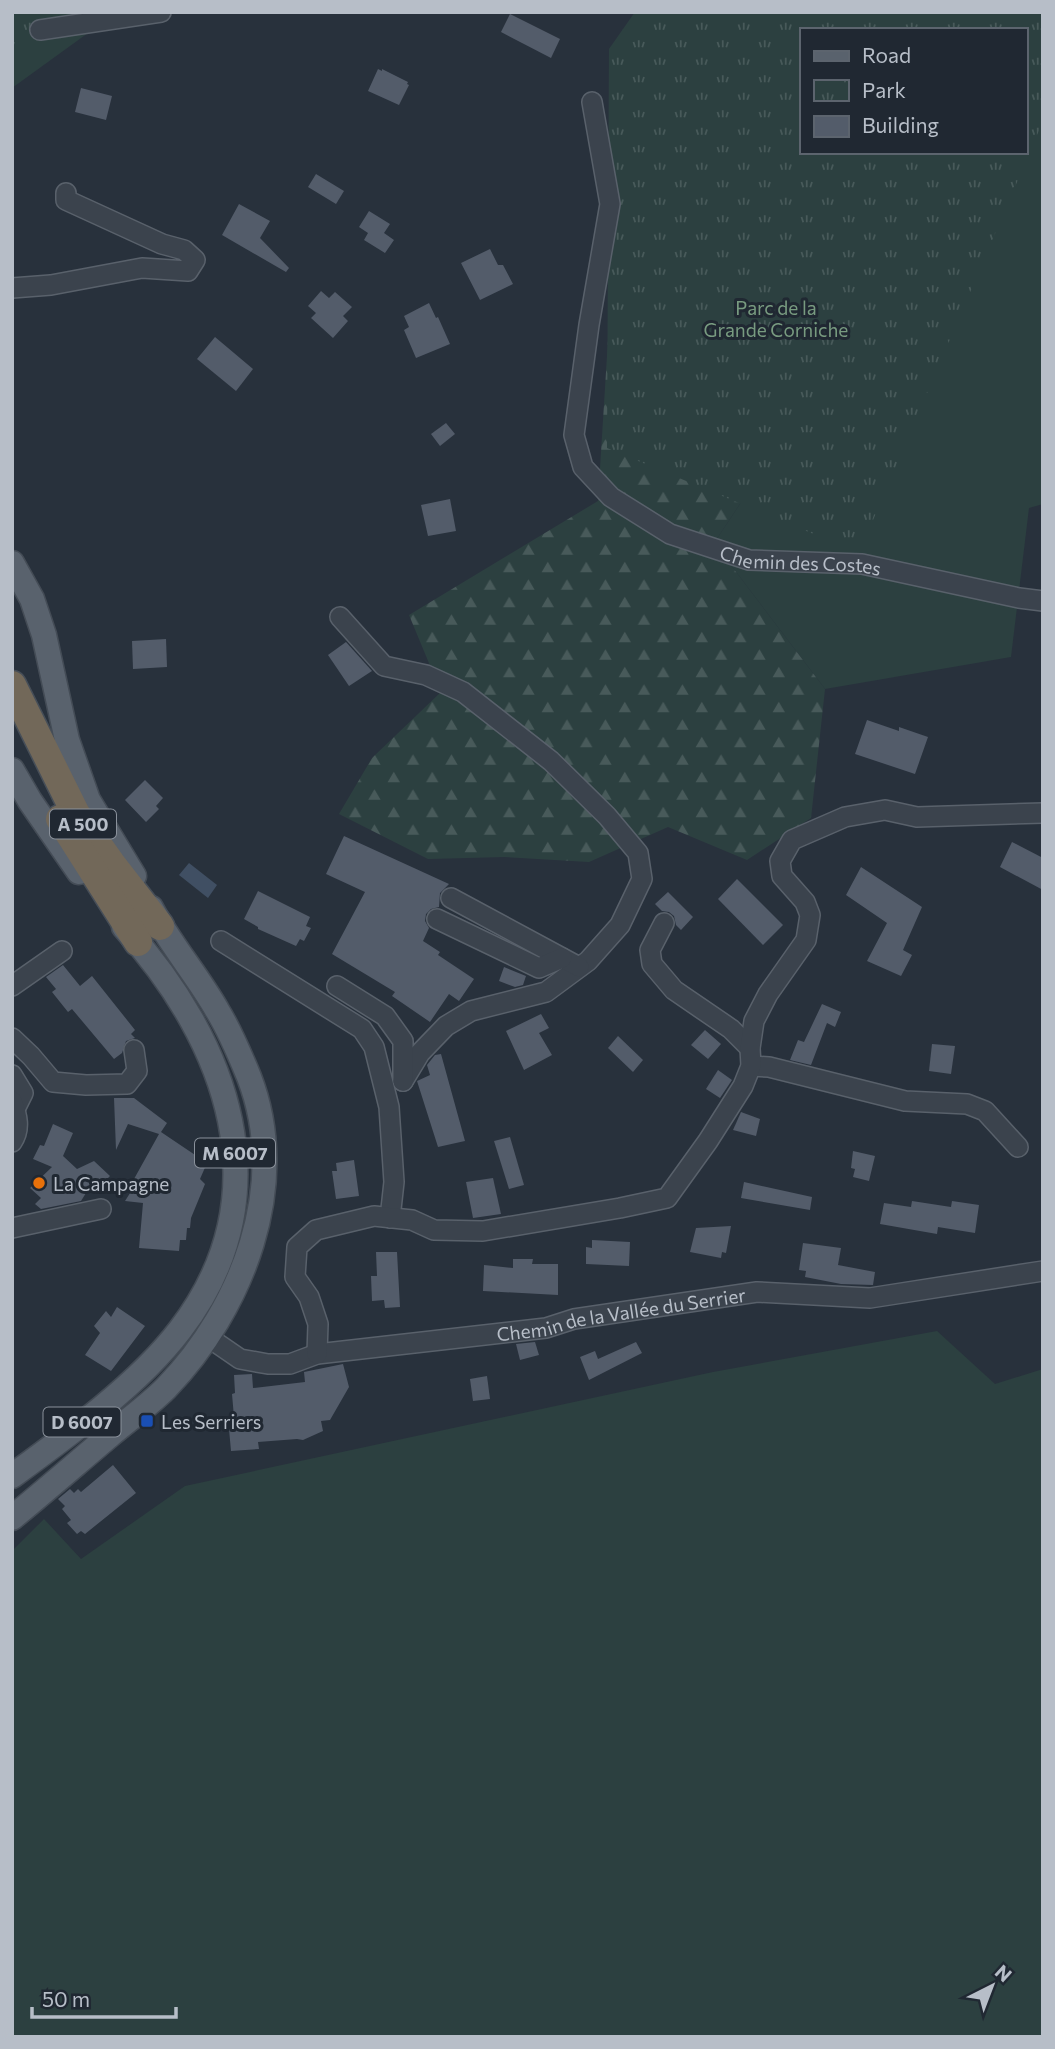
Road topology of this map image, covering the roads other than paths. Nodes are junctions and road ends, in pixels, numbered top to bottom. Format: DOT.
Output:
graph roads {
  1 [pos="161,12"];
  2 [pos="40,30"];
  3 [pos="592,102"];
  4 [pos="66,192"];
  5 [pos="12,288"];
  6 [pos="12,564"];
  7 [pos="1043,601"];
  8 [pos="340,617"];
  9 [pos="12,685"];
  10 [pos="18,719"];
  11 [pos="12,770"];
  12 [pos="1043,813"];
  13 [pos="451,898"];
  14 [pos="437,919"];
  15 [pos="664,923"];
  16 [pos="149,934"];
  17 [pos="221,941"];
  18 [pos="62,951"];
  19 [pos="562,958"];
  20 [pos="579,967"];
  21 [pos="12,986"];
  22 [pos="337,986"];
  23 [pos="12,1038"];
  24 [pos="135,1050"];
  25 [pos="750,1057"];
  26 [pos="12,1075"];
  27 [pos="403,1081"];
  28 [pos="13,1105"];
  29 [pos="389,1107"];
  30 [pos="12,1142"];
  31 [pos="1018,1147"];
  32 [pos="101,1209"];
  33 [pos="390,1218"];
  34 [pos="12,1228"];
  35 [pos="1043,1271"];
  36 [pos="205,1341"];
  37 [pos="317,1354"];
  38 [pos="150,1365"];
  39 [pos="12,1476"];
  40 [pos="12,1518"];
  1 -- 2 [label="street"];
  3 -- 7 [label="street, Chemin des Costes"];
  4 -- 5 [label="street"];
  6 -- 16 [label="main road, M 6007"];
  8 -- 20 [label="street"];
  9 -- 10 [label="highway, A 500"];
  10 -- 16 [label="highway, A 500"];
  11 -- 16 [label="main road, M 6007"];
  12 -- 25 [label="street"];
  13 -- 19 [label="street"];
  14 -- 19 [label="street"];
  15 -- 25 [label="street"];
  16 -- 36 [label="main road, M 6007"];
  16 -- 38 [label="main road, M 6007"];
  17 -- 29 [label="street"];
  18 -- 21 [label="street"];
  19 -- 20 [label="street"];
  20 -- 27 [label="street"];
  22 -- 27 [label="street"];
  23 -- 24 [label="street"];
  25 -- 31 [label="street"];
  25 -- 33 [label="street"];
  26 -- 28 [label="street"];
  27 -- 29 [label="street"];
  28 -- 30 [label="street"];
  29 -- 33 [label="street"];
  32 -- 34 [label="street"];
  33 -- 37 [label="street"];
  35 -- 37 [label="street, Chemin de la Vallée du Serrier"];
  36 -- 37 [label="street, Chemin de la Vallée du Serrier"];
  36 -- 40 [label="main road, D 6007"];
  38 -- 39 [label="main road, D 6007"];
}
